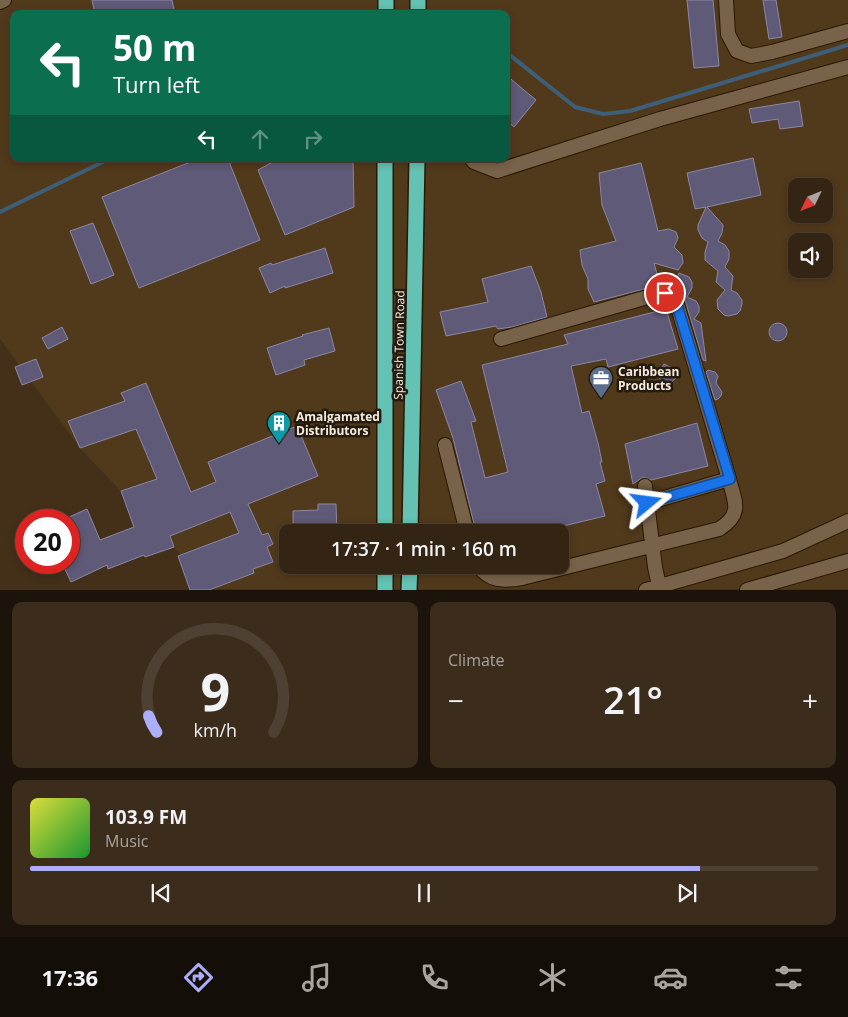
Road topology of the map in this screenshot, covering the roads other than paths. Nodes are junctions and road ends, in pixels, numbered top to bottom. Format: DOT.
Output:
graph roads {
  1 [pos="4,0"];
  2 [pos="726,0"];
  3 [pos="0,2"];
  4 [pos="848,31"];
  5 [pos="848,67"];
  6 [pos="386,162"];
  7 [pos="417,162"];
  8 [pos="474,162"];
  9 [pos="501,339"];
  10 [pos="444,445"];
  11 [pos="730,479"];
  12 [pos="645,486"];
  13 [pos="647,503"];
  14 [pos="385,524"];
  15 [pos="410,524"];
  16 [pos="465,524"];
  17 [pos="847,526"];
  18 [pos="652,545"];
  19 [pos="848,561"];
  20 [pos="569,567"];
  21 [pos="385,574"];
  22 [pos="410,574"];
  23 [pos="486,574"];
  24 [pos="539,574"];
  25 [pos="653,588"];
  26 [pos="385,590"];
  27 [pos="409,590"];
  28 [pos="747,590"];
  1 -- 3 [label="street"];
  2 -- 4 [label="street"];
  5 -- 8 [label="street"];
  6 -- 14 [label="highway, Spanish Town Road"];
  7 -- 15 [label="highway, Spanish Town Road"];
  9 -- 11 [label="street"];
  10 -- 16 [label="street"];
  11 -- 13 [label="street"];
  11 -- 18 [label="street"];
  12 -- 13 [label="street"];
  13 -- 18 [label="street"];
  17 -- 25 [label="street"];
  18 -- 20 [label="street"];
  18 -- 25 [label="street"];
  19 -- 28 [label="street"];
  21 -- 26 [label="highway"];
  22 -- 27 [label="highway"];
  23 -- 24 [label="street"];
}
